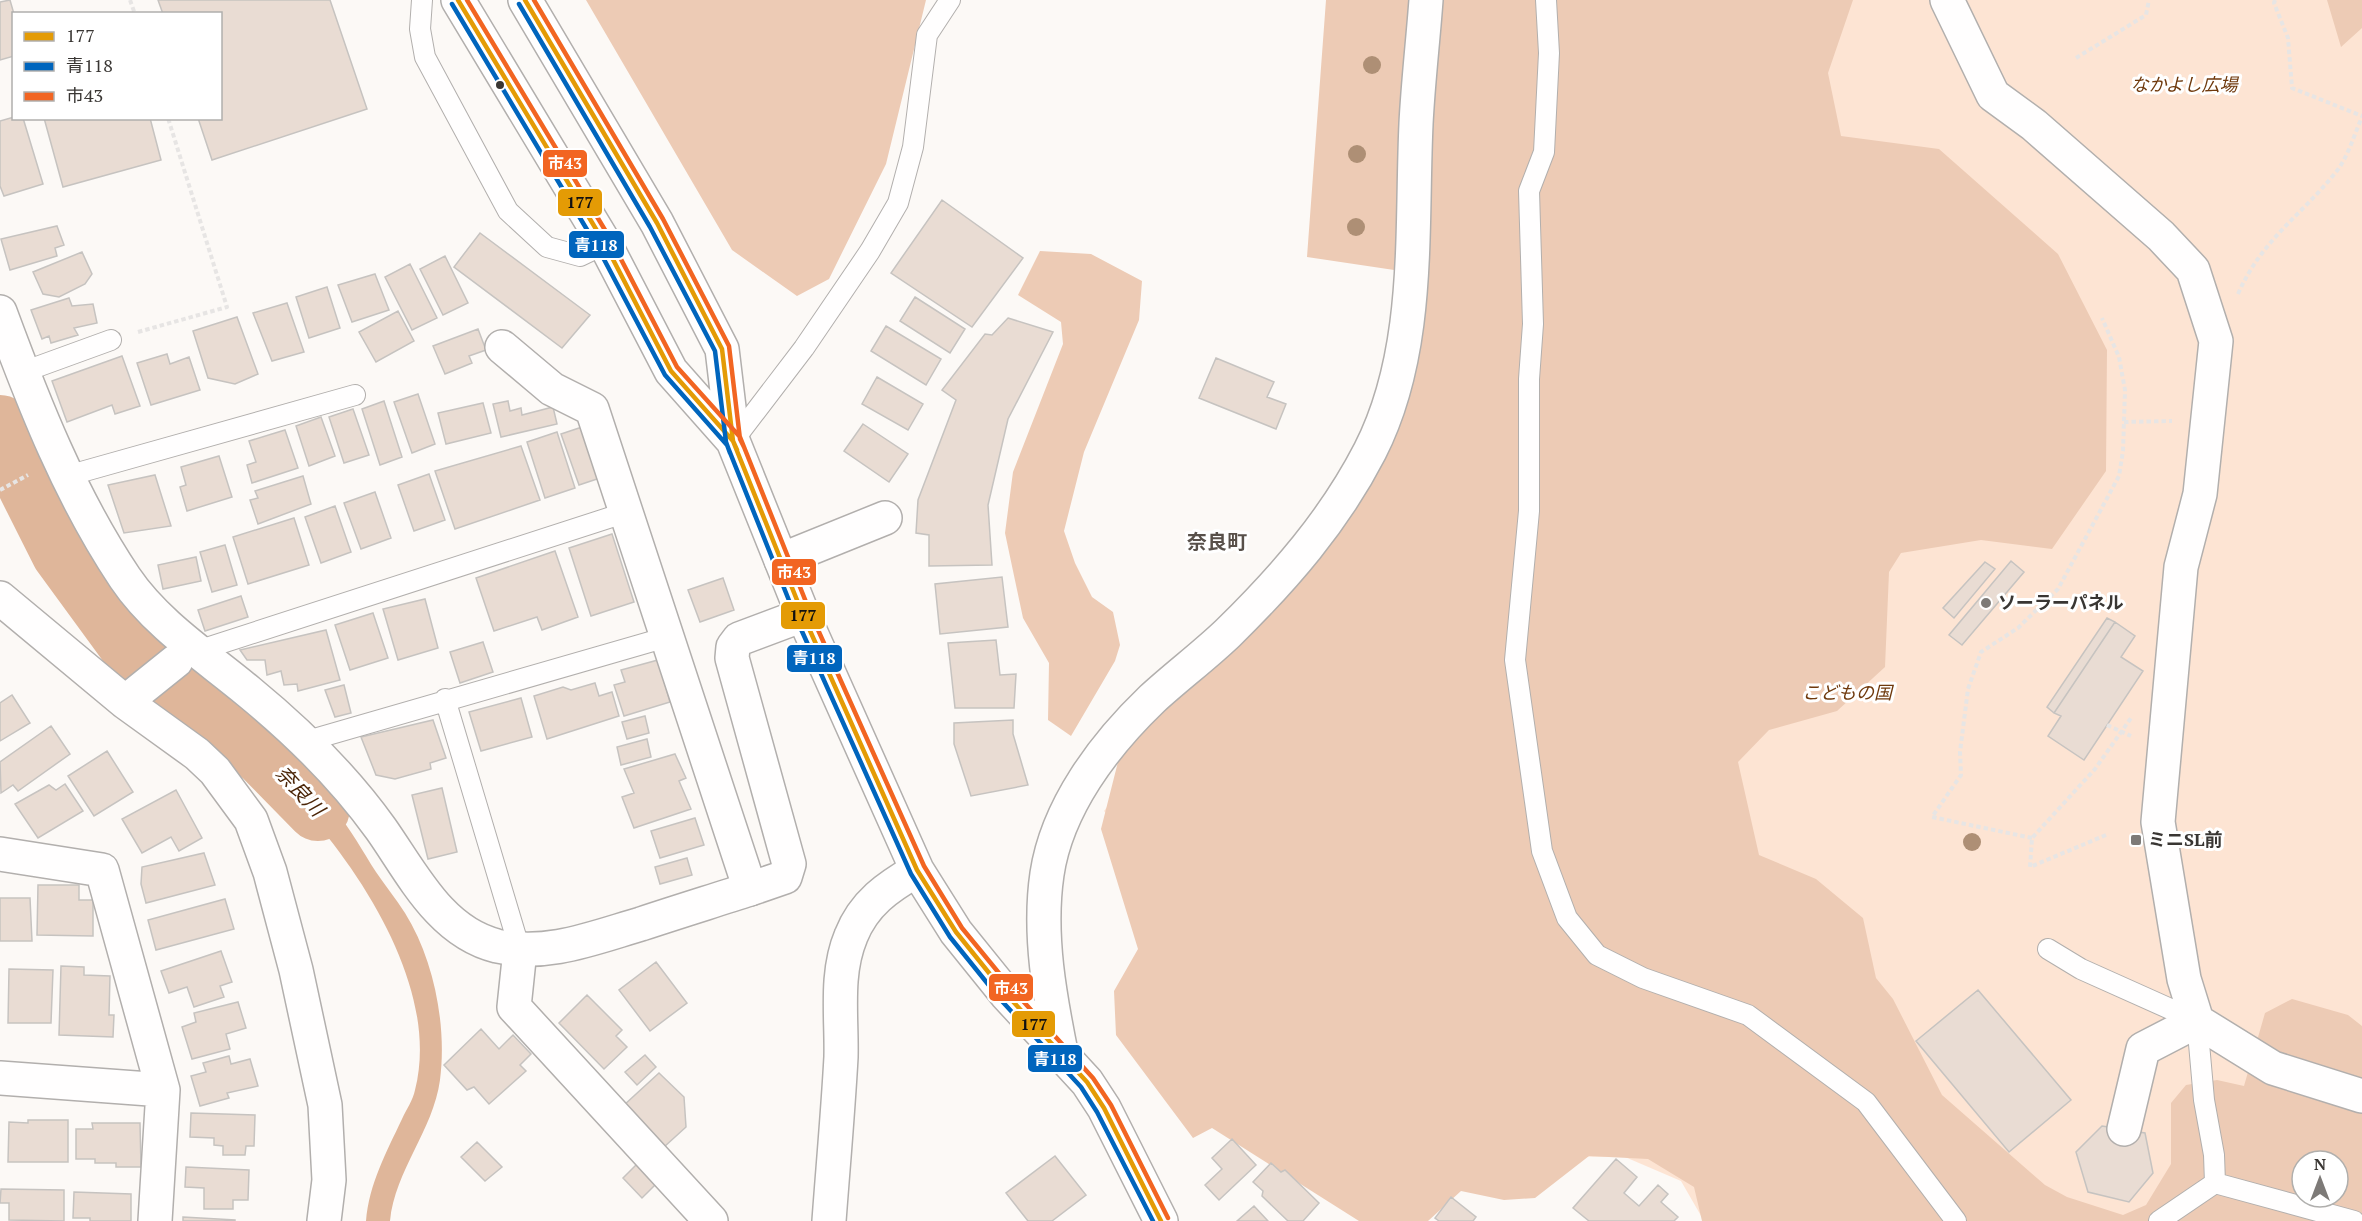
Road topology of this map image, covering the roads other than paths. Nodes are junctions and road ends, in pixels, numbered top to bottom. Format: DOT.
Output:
graph roads {
  1 [pos="422,0"];
  2 [pos="458,0"];
  3 [pos="525,0"];
  4 [pos="950,0"];
  5 [pos="1426,0"];
  6 [pos="1546,0"];
  7 [pos="1947,0"];
  8 [pos="605,244"];
  9 [pos="0,312"];
  10 [pos="111,340"];
  11 [pos="502,347"];
  12 [pos="23,372"];
  13 [pos="355,395"];
  14 [pos="733,441"];
  15 [pos="51,474"];
  16 [pos="627,512"];
  17 [pos="885,518"];
  18 [pos="781,560"];
  19 [pos="0,598"];
  20 [pos="803,615"];
  21 [pos="667,637"];
  22 [pos="186,656"];
  23 [pos="133,697"];
  24 [pos="445,699"];
  25 [pos="307,741"];
  26 [pos="2,851"];
  27 [pos="917,870"];
  28 [pos="750,889"];
  29 [pos="2048,949"];
  30 [pos="520,950"];
  31 [pos="2197,1022"];
  32 [pos="1062,1057"];
  33 [pos="0,1078"];
  34 [pos="163,1089"];
  35 [pos="2362,1096"];
  36 [pos="2124,1129"];
  37 [pos="2215,1183"];
  38 [pos="155,1221"];
  39 [pos="324,1221"];
  40 [pos="711,1221"];
  41 [pos="829,1221"];
  42 [pos="1161,1221"];
  43 [pos="1956,1221"];
  44 [pos="2159,1221"];
  45 [pos="2354,1221"];
  1 -- 8 [label="lane"];
  2 -- 8 [label="street"];
  3 -- 14 [label="street"];
  4 -- 14 [label="lane"];
  5 -- 32 [label="street"];
  6 -- 43 [label="lane"];
  7 -- 31 [label="street"];
  8 -- 14 [label="street"];
  9 -- 12 [label="street"];
  10 -- 12 [label="lane"];
  11 -- 16 [label="street"];
  12 -- 15 [label="street"];
  13 -- 15 [label="lane"];
  14 -- 18 [label="street"];
  15 -- 22 [label="street"];
  16 -- 21 [label="street"];
  16 -- 22 [label="lane"];
  17 -- 18 [label="street"];
  18 -- 20 [label="street"];
  19 -- 23 [label="street"];
  20 -- 27 [label="street"];
  20 -- 28 [label="street"];
  21 -- 24 [label="lane"];
  21 -- 28 [label="street"];
  22 -- 23 [label="street"];
  22 -- 25 [label="street"];
  23 -- 39 [label="street"];
  24 -- 25 [label="lane"];
  24 -- 30 [label="lane"];
  25 -- 30 [label="street"];
  26 -- 34 [label="street"];
  27 -- 32 [label="street"];
  27 -- 41 [label="street"];
  28 -- 30 [label="street"];
  29 -- 31 [label="lane"];
  30 -- 40 [label="street"];
  31 -- 35 [label="street"];
  31 -- 36 [label="street"];
  31 -- 37 [label="lane"];
  32 -- 42 [label="street"];
  33 -- 34 [label="street"];
  34 -- 38 [label="street"];
  37 -- 44 [label="lane"];
  37 -- 45 [label="lane"];
}
